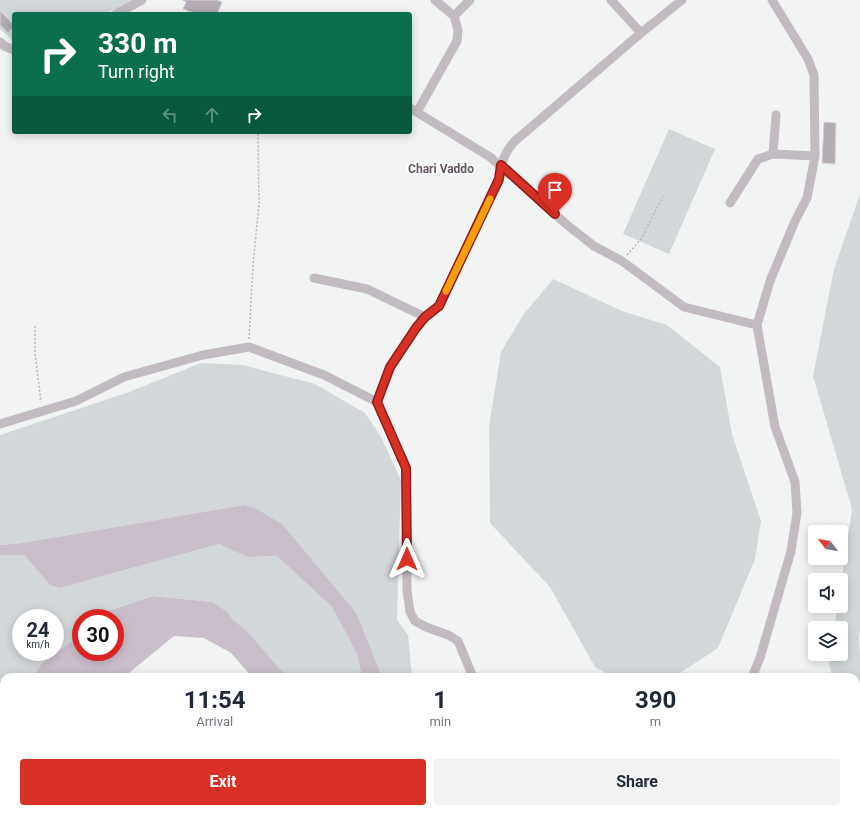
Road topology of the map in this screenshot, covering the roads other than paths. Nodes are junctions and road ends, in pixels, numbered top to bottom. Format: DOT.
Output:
graph roads {
  1 [pos="142,0"];
  2 [pos="435,0"];
  3 [pos="470,0"];
  4 [pos="611,0"];
  5 [pos="682,0"];
  6 [pos="772,0"];
  7 [pos="120,12"];
  8 [pos="454,16"];
  9 [pos="641,33"];
  10 [pos="0,42"];
  11 [pos="12,49"];
  12 [pos="414,110"];
  13 [pos="776,115"];
  14 [pos="773,154"];
  15 [pos="815,156"];
  16 [pos="501,165"];
  17 [pos="730,202"];
  18 [pos="314,278"];
  19 [pos="425,317"];
  20 [pos="757,326"];
  21 [pos="377,402"];
  22 [pos="0,424"];
  23 [pos="470,673"];
  24 [pos="754,673"];
  1 -- 7 [label="street"];
  2 -- 8 [label="street"];
  3 -- 8 [label="street"];
  4 -- 9 [label="street"];
  5 -- 9 [label="street"];
  6 -- 15 [label="street"];
  8 -- 12 [label="street"];
  9 -- 16 [label="street"];
  10 -- 11 [label="street"];
  12 -- 16 [label="street"];
  13 -- 14 [label="street"];
  14 -- 15 [label="street"];
  14 -- 17 [label="street"];
  15 -- 20 [label="street"];
  16 -- 19 [label="street"];
  16 -- 20 [label="street"];
  18 -- 19 [label="street"];
  19 -- 21 [label="street"];
  20 -- 24 [label="street"];
  21 -- 22 [label="street"];
  21 -- 23 [label="street"];
}
